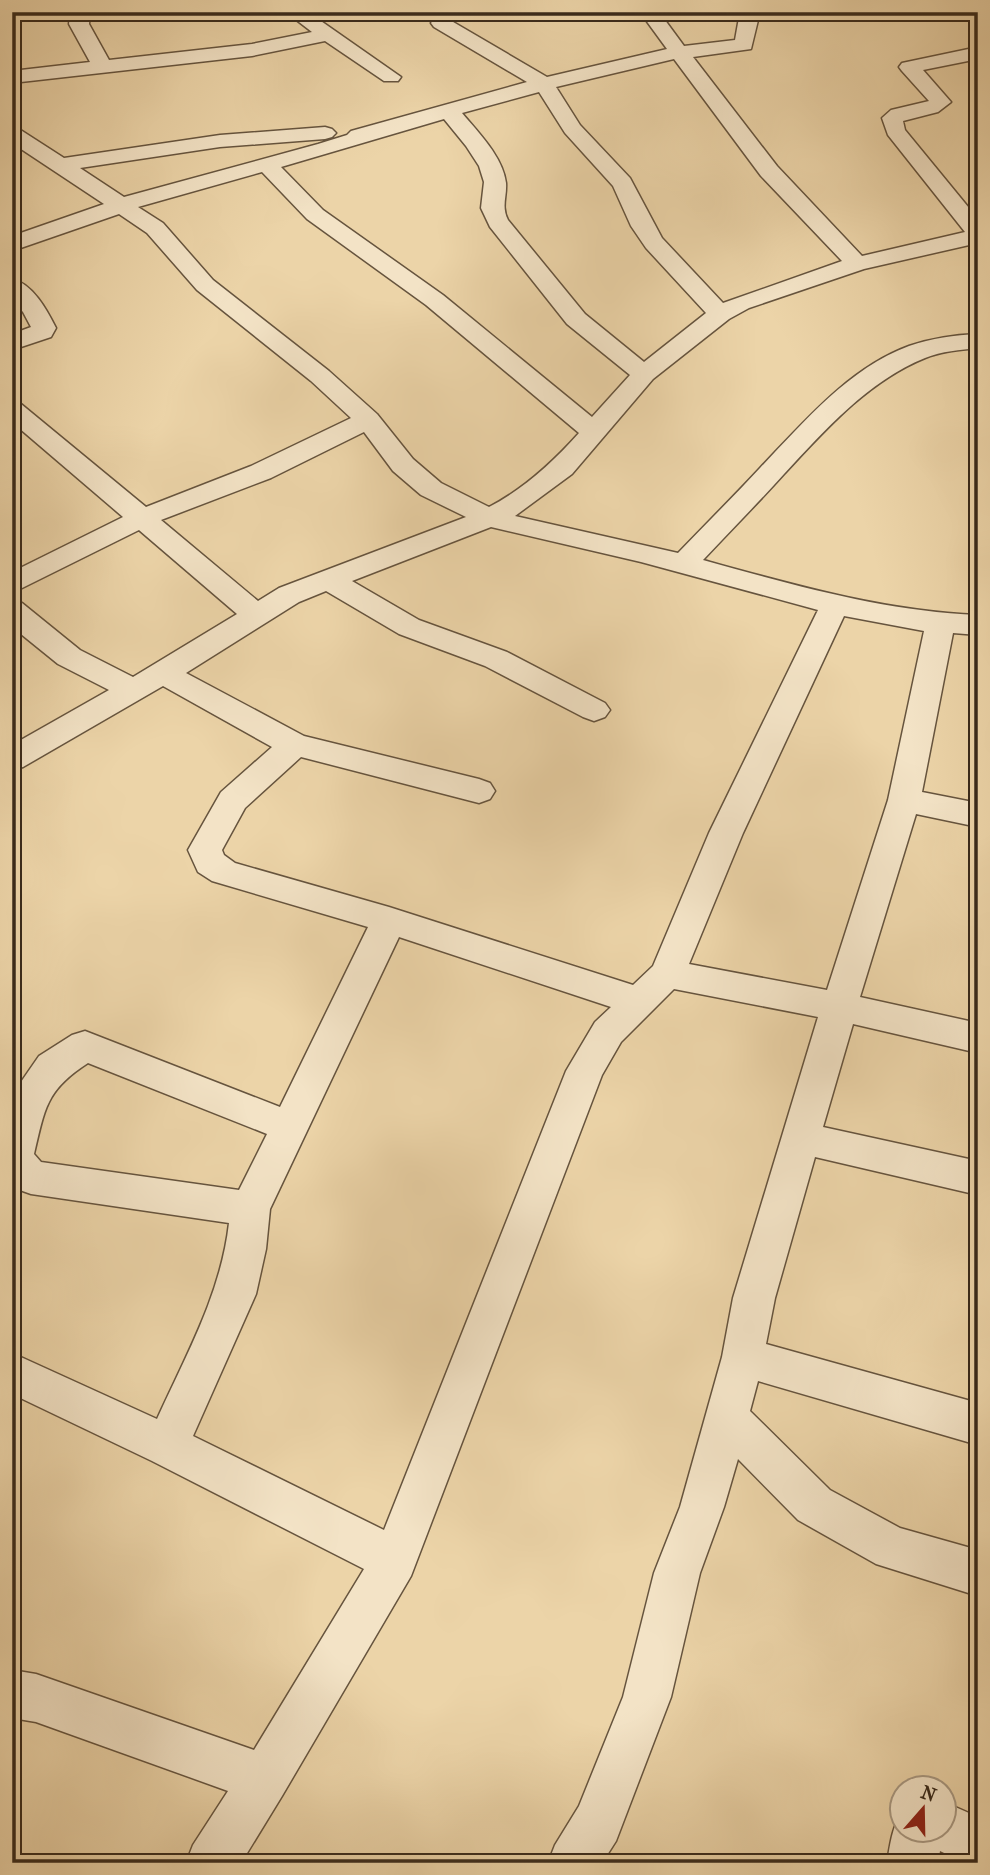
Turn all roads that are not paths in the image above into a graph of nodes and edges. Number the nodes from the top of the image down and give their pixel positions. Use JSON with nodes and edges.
{"nodes":[{"id":1,"x":80,"y":12,"type":"edge"},
{"id":2,"x":295,"y":12,"type":"edge"},
{"id":3,"x":649,"y":12,"type":"edge"},
{"id":4,"x":750,"y":12,"type":"edge"},
{"id":5,"x":441,"y":23,"type":"dead end"},
{"id":6,"x":328,"y":35,"type":"junction"},
{"id":7,"x":680,"y":52,"type":"junction"},
{"id":8,"x":978,"y":53,"type":"edge"},
{"id":9,"x":102,"y":65,"type":"junction"},
{"id":10,"x":12,"y":77,"type":"edge"},
{"id":11,"x":391,"y":77,"type":"dead end"},
{"id":12,"x":544,"y":84,"type":"junction"},
{"id":13,"x":449,"y":111,"type":"junction"},
{"id":14,"x":12,"y":133,"type":"edge"},
{"id":15,"x":359,"y":136,"type":"junction"},
{"id":16,"x":267,"y":164,"type":"junction"},
{"id":17,"x":59,"y":165,"type":"junction"},
{"id":18,"x":121,"y":205,"type":"junction"},
{"id":19,"x":978,"y":235,"type":"edge"},
{"id":20,"x":12,"y":244,"type":"edge"},
{"id":21,"x":857,"y":264,"type":"junction"},
{"id":22,"x":12,"y":286,"type":"edge"},
{"id":23,"x":720,"y":314,"type":"junction"},
{"id":24,"x":978,"y":341,"type":"edge"},
{"id":25,"x":12,"y":343,"type":"edge"},
{"id":26,"x":644,"y":374,"type":"junction"},
{"id":27,"x":12,"y":409,"type":"edge"},
{"id":28,"x":368,"y":420,"type":"junction"},
{"id":29,"x":594,"y":432,"type":"junction"},
{"id":30,"x":142,"y":518,"type":"junction"},
{"id":31,"x":489,"y":518,"type":"junction"},
{"id":32,"x":684,"y":564,"type":"junction"},
{"id":33,"x":328,"y":580,"type":"junction"},
{"id":34,"x":12,"y":584,"type":"edge"},
{"id":35,"x":835,"y":605,"type":"junction"},
{"id":36,"x":12,"y":610,"type":"edge"},
{"id":37,"x":257,"y":615,"type":"junction"},
{"id":38,"x":940,"y":623,"type":"junction"},
{"id":39,"x":978,"y":625,"type":"edge"},
{"id":40,"x":163,"y":673,"type":"junction"},
{"id":41,"x":136,"y":689,"type":"junction"},
{"id":42,"x":594,"y":710,"type":"dead end"},
{"id":43,"x":296,"y":745,"type":"junction"},
{"id":44,"x":12,"y":760,"type":"edge"},
{"id":45,"x":478,"y":791,"type":"dead end"},
{"id":46,"x":904,"y":800,"type":"junction"},
{"id":47,"x":978,"y":815,"type":"edge"},
{"id":48,"x":389,"y":920,"type":"junction"},
{"id":49,"x":667,"y":974,"type":"junction"},
{"id":50,"x":637,"y":1001,"type":"junction"},
{"id":51,"x":839,"y":1007,"type":"junction"},
{"id":52,"x":978,"y":1038,"type":"edge"},
{"id":53,"x":290,"y":1127,"type":"junction"},
{"id":54,"x":801,"y":1138,"type":"junction"},
{"id":55,"x":978,"y":1178,"type":"edge"},
{"id":56,"x":250,"y":1209,"type":"junction"},
{"id":57,"x":743,"y":1357,"type":"junction"},
{"id":58,"x":12,"y":1373,"type":"edge"},
{"id":59,"x":726,"y":1418,"type":"junction"},
{"id":60,"x":978,"y":1424,"type":"edge"},
{"id":61,"x":167,"y":1446,"type":"junction"},
{"id":62,"x":395,"y":1560,"type":"junction"},
{"id":63,"x":978,"y":1573,"type":"edge"},
{"id":64,"x":12,"y":1694,"type":"edge"},
{"id":65,"x":265,"y":1779,"type":"junction"},
{"id":66,"x":958,"y":1834,"type":"edge"},
{"id":67,"x":916,"y":1843,"type":"edge"},
{"id":68,"x":978,"y":1843,"type":"edge"},
{"id":69,"x":211,"y":1863,"type":"edge"},
{"id":70,"x":573,"y":1863,"type":"edge"},
{"id":71,"x":912,"y":1863,"type":"edge"}],
"edges":[{"from":1,"to":9,"type":"street"},
{"from":2,"to":6,"type":"street"},
{"from":3,"to":7,"type":"street"},
{"from":4,"to":7,"type":"street"},
{"from":5,"to":12,"type":"street"},
{"from":6,"to":9,"type":"street"},
{"from":6,"to":11,"type":"street"},
{"from":7,"to":12,"type":"street"},
{"from":7,"to":21,"type":"street"},
{"from":8,"to":19,"type":"street"},
{"from":9,"to":10,"type":"street"},
{"from":12,"to":13,"type":"street"},
{"from":12,"to":23,"type":"street"},
{"from":13,"to":15,"type":"street"},
{"from":13,"to":26,"type":"street"},
{"from":14,"to":17,"type":"street"},
{"from":15,"to":16,"type":"street"},
{"from":15,"to":17,"type":"street"},
{"from":16,"to":18,"type":"street"},
{"from":16,"to":29,"type":"street"},
{"from":17,"to":18,"type":"street"},
{"from":18,"to":20,"type":"street"},
{"from":18,"to":28,"type":"street"},
{"from":19,"to":21,"type":"street"},
{"from":21,"to":23,"type":"street"},
{"from":22,"to":25,"type":"street"},
{"from":23,"to":26,"type":"street"},
{"from":24,"to":32,"type":"street"},
{"from":26,"to":29,"type":"street"},
{"from":27,"to":30,"type":"street"},
{"from":28,"to":30,"type":"street"},
{"from":28,"to":31,"type":"street"},
{"from":29,"to":31,"type":"street"},
{"from":30,"to":34,"type":"street"},
{"from":30,"to":37,"type":"street"},
{"from":31,"to":32,"type":"street"},
{"from":31,"to":33,"type":"street"},
{"from":32,"to":35,"type":"street"},
{"from":33,"to":37,"type":"street"},
{"from":33,"to":42,"type":"street"},
{"from":35,"to":38,"type":"street"},
{"from":35,"to":49,"type":"street"},
{"from":36,"to":41,"type":"street"},
{"from":37,"to":40,"type":"street"},
{"from":38,"to":39,"type":"street"},
{"from":38,"to":46,"type":"street"},
{"from":40,"to":41,"type":"street"},
{"from":40,"to":43,"type":"street"},
{"from":41,"to":44,"type":"street"},
{"from":43,"to":45,"type":"street"},
{"from":43,"to":48,"type":"street"},
{"from":46,"to":47,"type":"street"},
{"from":46,"to":51,"type":"street"},
{"from":48,"to":50,"type":"street"},
{"from":48,"to":53,"type":"street"},
{"from":49,"to":50,"type":"street"},
{"from":49,"to":51,"type":"street"},
{"from":50,"to":62,"type":"street"},
{"from":51,"to":52,"type":"street"},
{"from":51,"to":54,"type":"street"},
{"from":53,"to":56,"type":"street"},
{"from":53,"to":56,"type":"street"},
{"from":54,"to":55,"type":"street"},
{"from":54,"to":57,"type":"street"},
{"from":56,"to":61,"type":"street"},
{"from":57,"to":59,"type":"street"},
{"from":57,"to":60,"type":"street"},
{"from":58,"to":61,"type":"street"},
{"from":59,"to":63,"type":"street"},
{"from":59,"to":70,"type":"street"},
{"from":61,"to":62,"type":"street"},
{"from":62,"to":65,"type":"street"},
{"from":64,"to":65,"type":"street"},
{"from":65,"to":69,"type":"street"},
{"from":66,"to":68,"type":"street"},
{"from":67,"to":71,"type":"street"}]}
